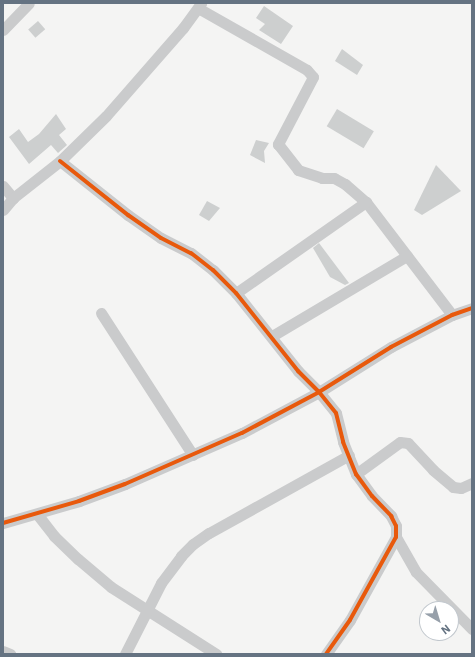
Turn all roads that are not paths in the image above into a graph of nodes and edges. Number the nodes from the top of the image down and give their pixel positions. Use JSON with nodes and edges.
{"nodes":[{"id":1,"x":29,"y":3,"type":"edge"},
{"id":2,"x":200,"y":6,"type":"edge"},
{"id":3,"x":3,"y":30,"type":"edge"},
{"id":4,"x":60,"y":161,"type":"junction"},
{"id":5,"x":3,"y":186,"type":"edge"},
{"id":6,"x":13,"y":198,"type":"junction"},
{"id":7,"x":366,"y":202,"type":"junction"},
{"id":8,"x":3,"y":210,"type":"edge"},
{"id":9,"x":407,"y":256,"type":"junction"},
{"id":10,"x":236,"y":293,"type":"junction"},
{"id":11,"x":472,"y":308,"type":"edge"},
{"id":12,"x":101,"y":313,"type":"dead end"},
{"id":13,"x":452,"y":315,"type":"junction"},
{"id":14,"x":272,"y":336,"type":"junction"},
{"id":15,"x":319,"y":392,"type":"junction"},
{"id":16,"x":193,"y":455,"type":"junction"},
{"id":17,"x":348,"y":455,"type":"junction"},
{"id":18,"x":356,"y":474,"type":"junction"},
{"id":19,"x":472,"y":483,"type":"edge"},
{"id":20,"x":37,"y":514,"type":"junction"},
{"id":21,"x":3,"y":523,"type":"edge"},
{"id":22,"x":396,"y":537,"type":"junction"},
{"id":23,"x":147,"y":611,"type":"junction"},
{"id":24,"x":472,"y":629,"type":"edge"},
{"id":25,"x":3,"y":651,"type":"edge"},
{"id":26,"x":10,"y":654,"type":"edge"},
{"id":27,"x":125,"y":654,"type":"edge"},
{"id":28,"x":216,"y":654,"type":"edge"},
{"id":29,"x":326,"y":654,"type":"edge"}],
"edges":[{"from":1,"to":3,"type":"street"},
{"from":2,"to":4,"type":"street"},
{"from":2,"to":7,"type":"street"},
{"from":4,"to":6,"type":"street"},
{"from":4,"to":10,"type":"street"},
{"from":5,"to":6,"type":"street"},
{"from":6,"to":8,"type":"street"},
{"from":7,"to":9,"type":"street"},
{"from":7,"to":10,"type":"street"},
{"from":9,"to":13,"type":"street"},
{"from":9,"to":14,"type":"street"},
{"from":10,"to":14,"type":"street"},
{"from":11,"to":13,"type":"street"},
{"from":12,"to":16,"type":"street"},
{"from":13,"to":15,"type":"street"},
{"from":14,"to":15,"type":"street"},
{"from":15,"to":16,"type":"street"},
{"from":15,"to":17,"type":"street"},
{"from":16,"to":20,"type":"street"},
{"from":17,"to":18,"type":"street"},
{"from":17,"to":23,"type":"street"},
{"from":18,"to":19,"type":"street"},
{"from":18,"to":22,"type":"street"},
{"from":20,"to":21,"type":"street"},
{"from":20,"to":23,"type":"street"},
{"from":22,"to":24,"type":"street"},
{"from":22,"to":29,"type":"street"},
{"from":23,"to":27,"type":"street"},
{"from":23,"to":28,"type":"street"},
{"from":25,"to":26,"type":"street"}]}
